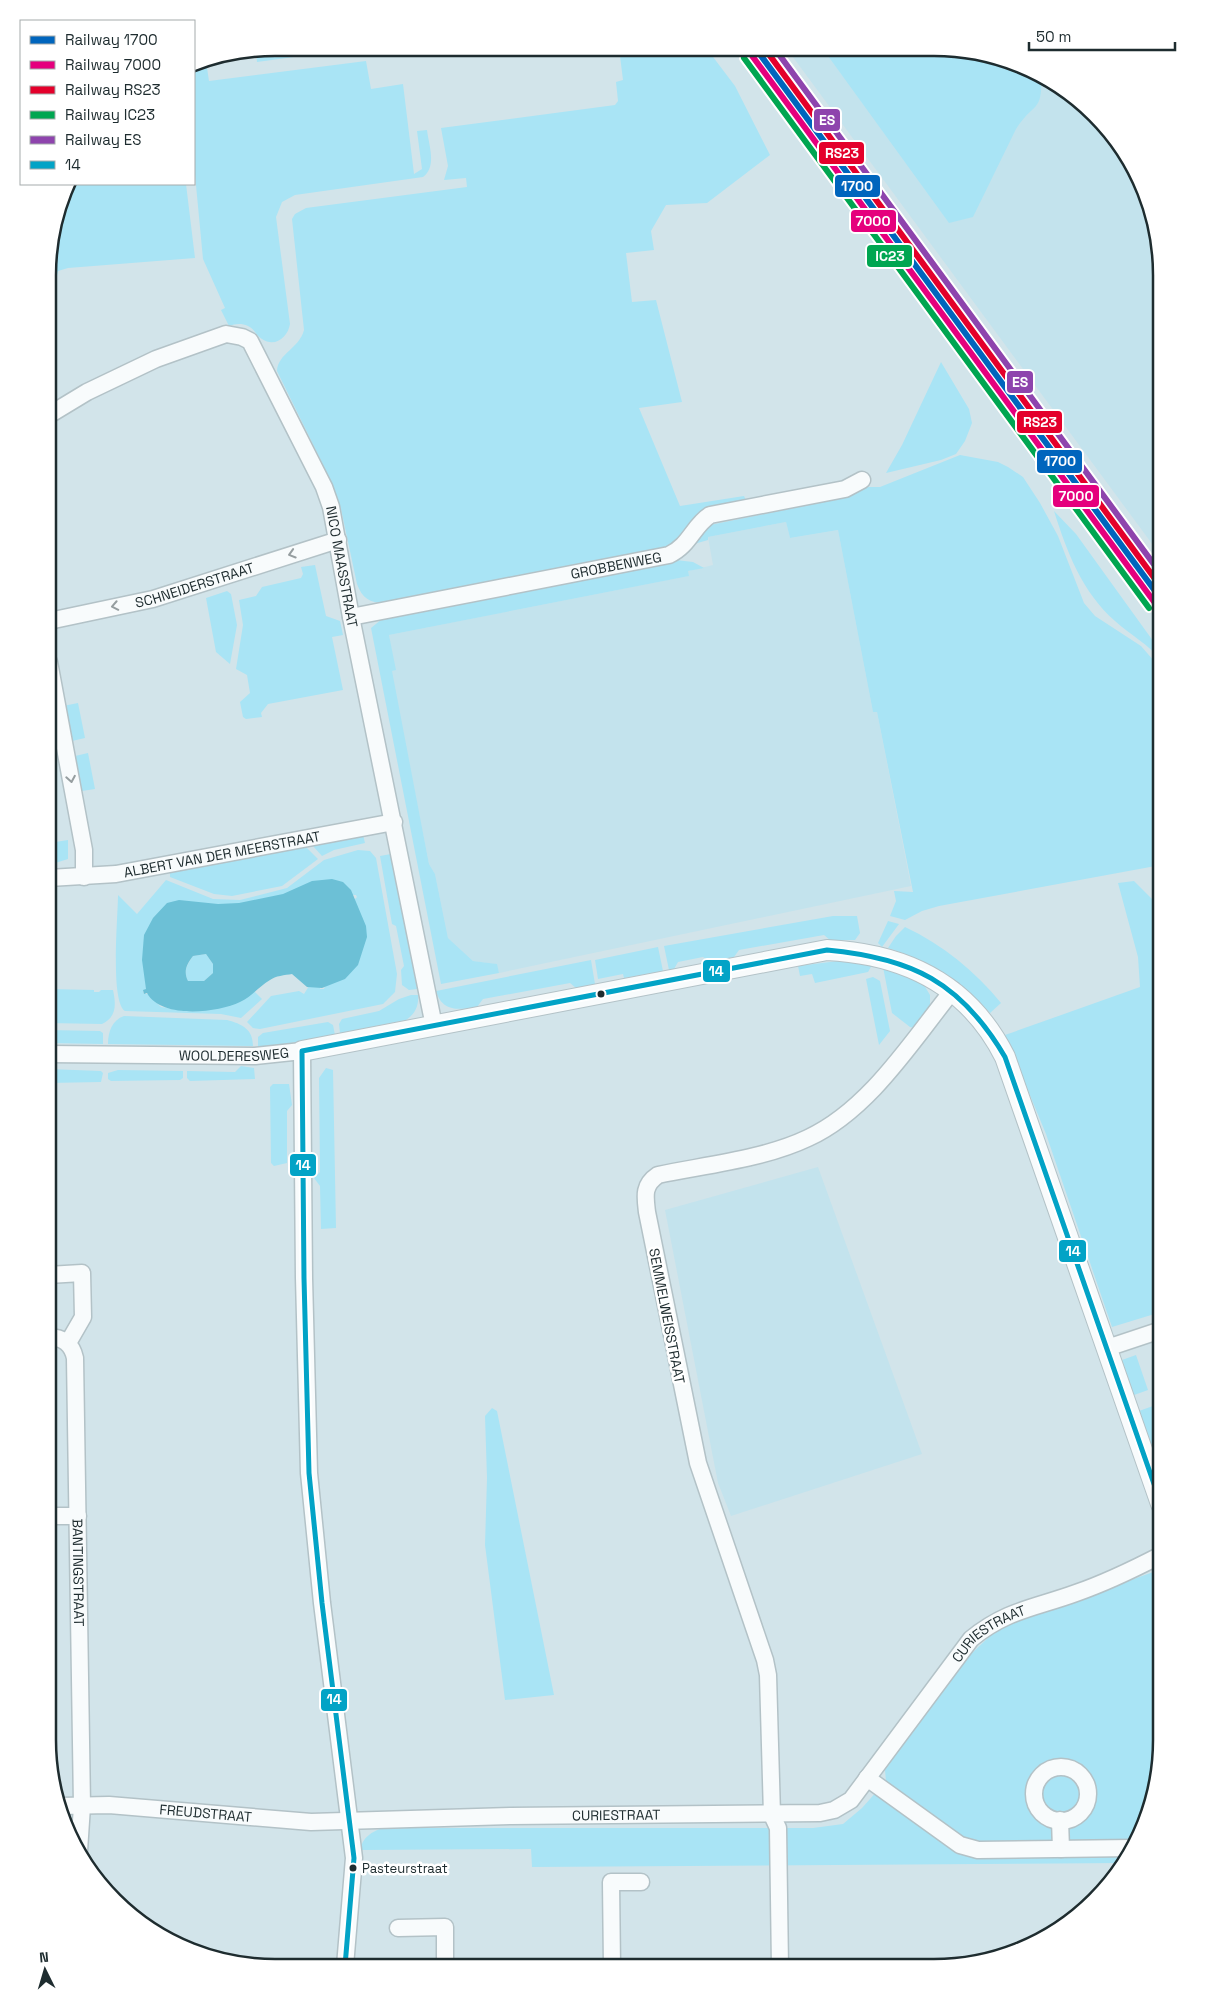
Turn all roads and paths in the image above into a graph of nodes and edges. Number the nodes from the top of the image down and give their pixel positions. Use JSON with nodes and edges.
{"nodes":[{"id":1,"x":56,"y":411,"type":"edge"},
{"id":2,"x":862,"y":480,"type":"dead end"},
{"id":3,"x":338,"y":540,"type":"junction"},
{"id":4,"x":351,"y":617,"type":"junction"},
{"id":5,"x":56,"y":620,"type":"edge"},
{"id":6,"x":56,"y":700,"type":"edge"},
{"id":7,"x":394,"y":822,"type":"junction"},
{"id":8,"x":84,"y":877,"type":"junction"},
{"id":9,"x":56,"y":878,"type":"edge"},
{"id":10,"x":953,"y":990,"type":"junction"},
{"id":11,"x":434,"y":1026,"type":"junction"},
{"id":12,"x":302,"y":1051,"type":"junction"},
{"id":13,"x":56,"y":1054,"type":"edge"},
{"id":14,"x":56,"y":1274,"type":"edge"},
{"id":15,"x":1153,"y":1333,"type":"edge"},
{"id":16,"x":56,"y":1338,"type":"edge"},
{"id":17,"x":68,"y":1343,"type":"junction"},
{"id":18,"x":1107,"y":1348,"type":"junction"},
{"id":19,"x":1153,"y":1481,"type":"edge"},
{"id":20,"x":56,"y":1516,"type":"edge"},
{"id":21,"x":78,"y":1516,"type":"junction"},
{"id":22,"x":1153,"y":1559,"type":"edge"},
{"id":23,"x":867,"y":1778,"type":"junction"},
{"id":24,"x":67,"y":1806,"type":"edge"},
{"id":25,"x":82,"y":1806,"type":"junction"},
{"id":26,"x":772,"y":1815,"type":"junction"},
{"id":27,"x":350,"y":1820,"type":"junction"},
{"id":28,"x":1060,"y":1820,"type":"dead end"},
{"id":29,"x":80,"y":1838,"type":"edge"},
{"id":30,"x":1123,"y":1848,"type":"edge"},
{"id":31,"x":1061,"y":1849,"type":"junction"},
{"id":32,"x":641,"y":1882,"type":"dead end"},
{"id":33,"x":398,"y":1928,"type":"dead end"},
{"id":34,"x":346,"y":1959,"type":"edge"},
{"id":35,"x":445,"y":1959,"type":"edge"},
{"id":36,"x":612,"y":1959,"type":"edge"},
{"id":37,"x":780,"y":1959,"type":"edge"}],
"edges":[{"from":1,"to":3,"type":"street","name":"NICO MAASSTRAAT"},
{"from":2,"to":4,"type":"street","name":"GROBBENWEG"},
{"from":3,"to":4,"type":"street","name":"NICO MAASSTRAAT"},
{"from":3,"to":5,"type":"street","name":"SCHNEIDERSTRAAT","one_way":true},
{"from":4,"to":7,"type":"street","name":"NICO MAASSTRAAT"},
{"from":6,"to":8,"type":"street","one_way":true},
{"from":7,"to":8,"type":"street","name":"ALBERT VAN DER MEERSTRAAT"},
{"from":7,"to":11,"type":"street","name":"NICO MAASSTRAAT"},
{"from":8,"to":9,"type":"street","name":"ALBERT VAN DER MEERSTRAAT"},
{"from":10,"to":11,"type":"street","name":"WOOLDERESWEG"},
{"from":10,"to":18,"type":"street","name":"WOOLDERESWEG"},
{"from":10,"to":26,"type":"street","name":"SEMMELWEISSTRAAT"},
{"from":11,"to":12,"type":"street","name":"WOOLDERESWEG"},
{"from":12,"to":13,"type":"street","name":"WOOLDERESWEG"},
{"from":12,"to":27,"type":"street"},
{"from":14,"to":17,"type":"street"},
{"from":15,"to":18,"type":"street"},
{"from":16,"to":17,"type":"street"},
{"from":17,"to":21,"type":"street","name":"BANTINGSTRAAT"},
{"from":18,"to":19,"type":"street","name":"WOOLDERESWEG"},
{"from":20,"to":21,"type":"street"},
{"from":21,"to":25,"type":"street","name":"BANTINGSTRAAT"},
{"from":22,"to":23,"type":"street","name":"CURIESTRAAT"},
{"from":23,"to":26,"type":"street","name":"CURIESTRAAT"},
{"from":23,"to":31,"type":"street"},
{"from":24,"to":25,"type":"street","name":"FREUDSTRAAT"},
{"from":25,"to":27,"type":"street","name":"FREUDSTRAAT"},
{"from":25,"to":29,"type":"street","name":"BANTINGSTRAAT"},
{"from":26,"to":27,"type":"street","name":"CURIESTRAAT"},
{"from":26,"to":37,"type":"street"},
{"from":27,"to":34,"type":"street"},
{"from":28,"to":31,"type":"street"},
{"from":30,"to":31,"type":"street"},
{"from":32,"to":36,"type":"street"},
{"from":33,"to":35,"type":"street"}]}
